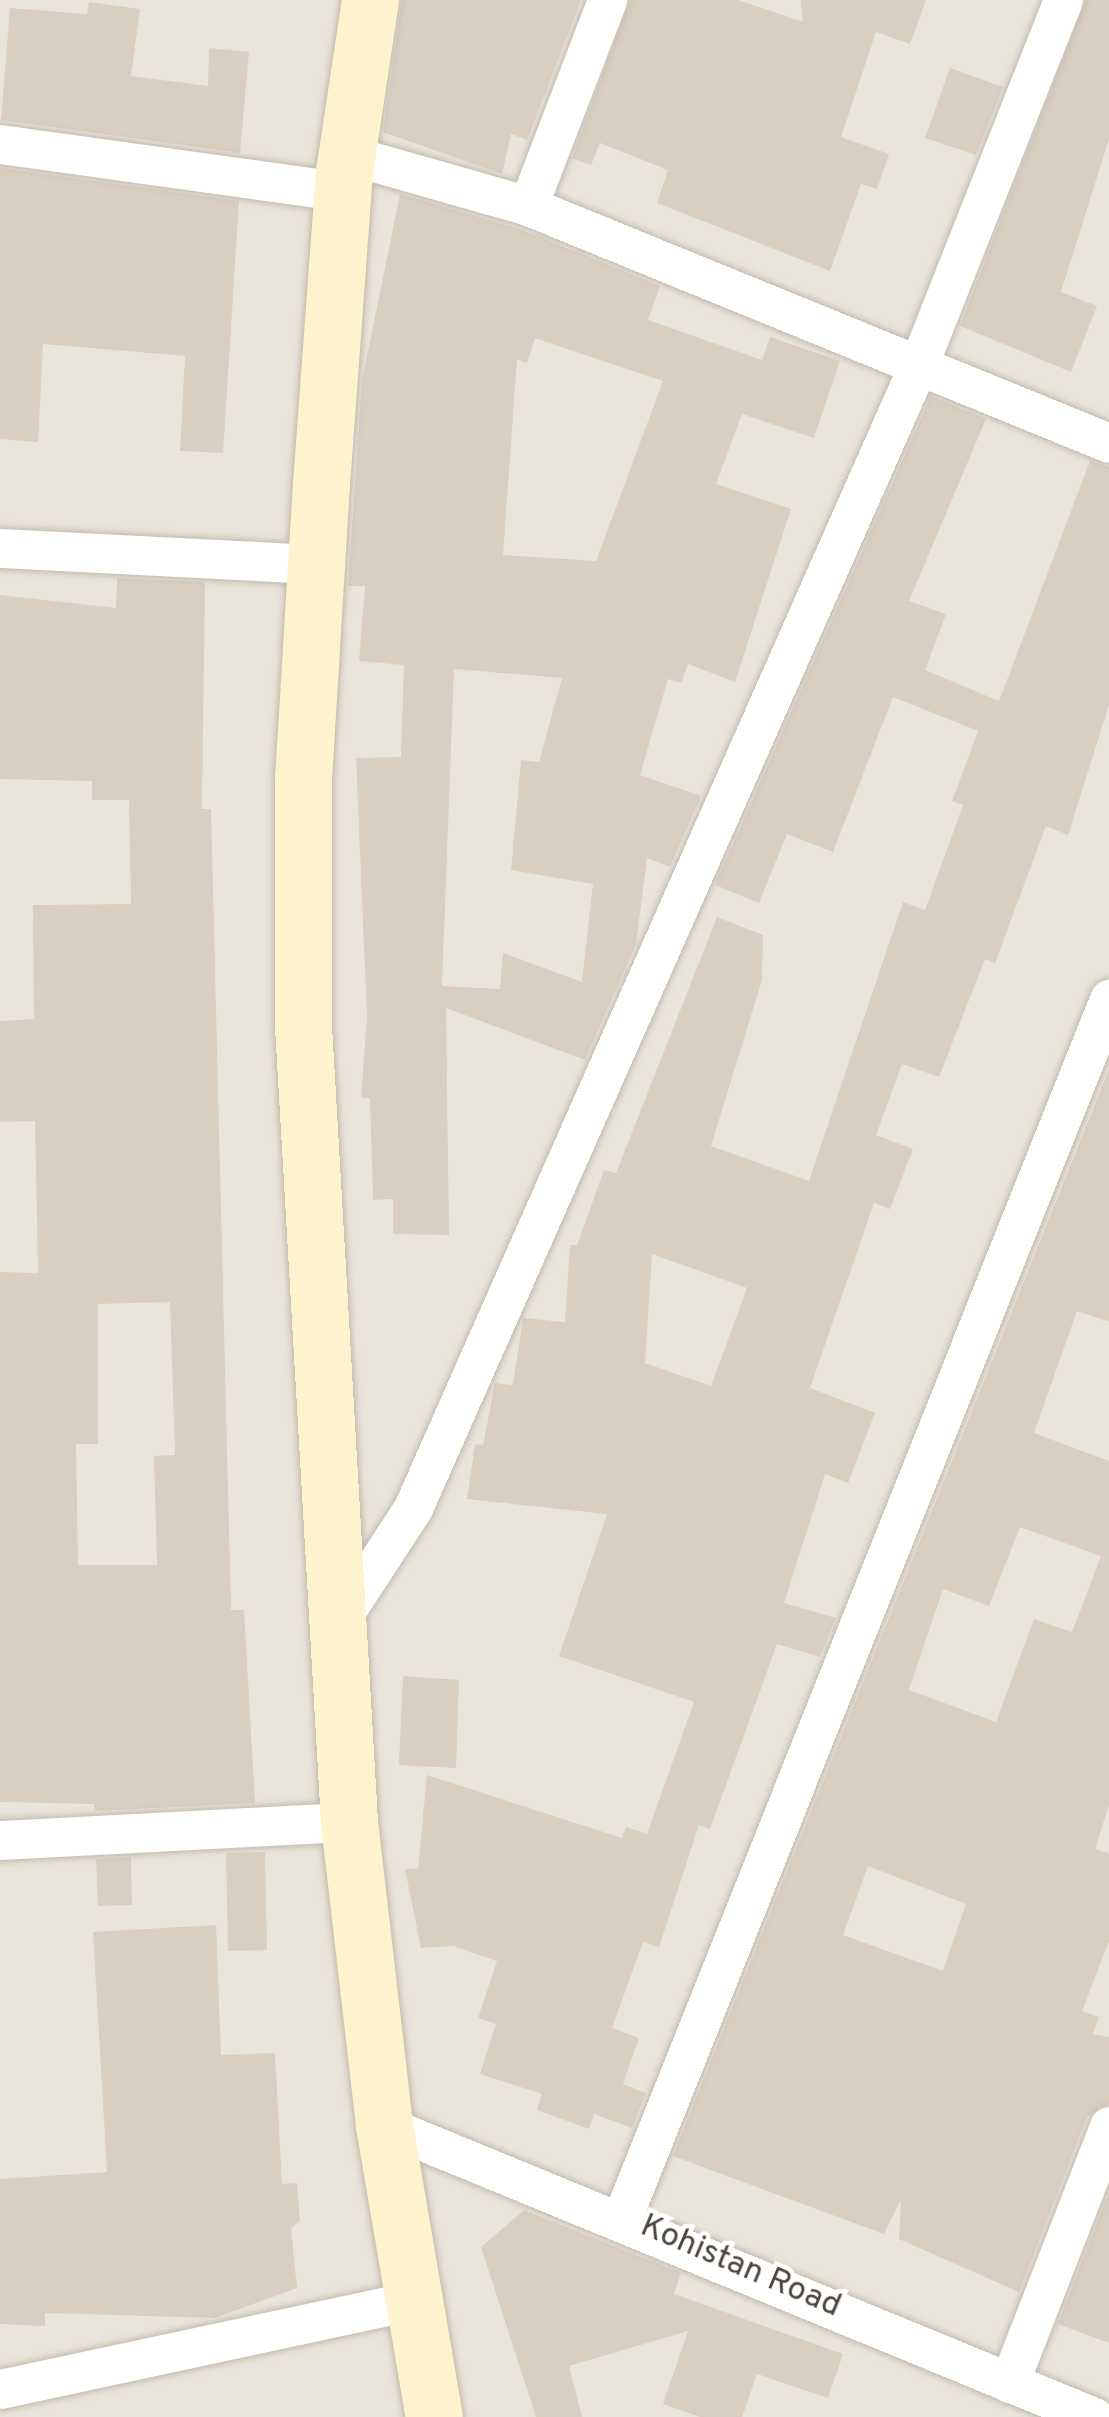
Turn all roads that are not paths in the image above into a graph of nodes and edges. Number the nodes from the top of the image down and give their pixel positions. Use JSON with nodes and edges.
{"nodes":[{"id":1,"x":370,"y":0,"type":"edge"},
{"id":2,"x":607,"y":0,"type":"edge"},
{"id":3,"x":1063,"y":0,"type":"edge"},
{"id":4,"x":0,"y":144,"type":"edge"},
{"id":5,"x":346,"y":173,"type":"junction"},
{"id":6,"x":528,"y":206,"type":"junction"},
{"id":7,"x":920,"y":361,"type":"junction"},
{"id":8,"x":1109,"y":443,"type":"edge"},
{"id":9,"x":0,"y":548,"type":"edge"},
{"id":10,"x":316,"y":564,"type":"junction"},
{"id":11,"x":1109,"y":999,"type":"edge"},
{"id":12,"x":333,"y":1631,"type":"junction"},
{"id":13,"x":349,"y":1822,"type":"junction"},
{"id":14,"x":0,"y":1840,"type":"edge"},
{"id":15,"x":384,"y":2125,"type":"junction"},
{"id":16,"x":1109,"y":2126,"type":"edge"},
{"id":17,"x":622,"y":2218,"type":"junction"},
{"id":18,"x":410,"y":2301,"type":"junction"},
{"id":19,"x":1009,"y":2383,"type":"junction"},
{"id":20,"x":0,"y":2389,"type":"edge"},
{"id":21,"x":434,"y":2417,"type":"edge"},
{"id":22,"x":1094,"y":2417,"type":"edge"}],
"edges":[{"from":1,"to":5,"type":"main road"},
{"from":2,"to":6,"type":"street"},
{"from":3,"to":7,"type":"street"},
{"from":4,"to":5,"type":"street"},
{"from":5,"to":6,"type":"street"},
{"from":5,"to":10,"type":"main road"},
{"from":6,"to":7,"type":"street"},
{"from":7,"to":8,"type":"street"},
{"from":7,"to":12,"type":"street"},
{"from":9,"to":10,"type":"street"},
{"from":10,"to":12,"type":"main road"},
{"from":11,"to":17,"type":"street"},
{"from":12,"to":13,"type":"main road"},
{"from":13,"to":14,"type":"street"},
{"from":13,"to":15,"type":"main road"},
{"from":15,"to":17,"type":"street","name":"Kohistan Road"},
{"from":15,"to":18,"type":"main road"},
{"from":16,"to":19,"type":"street"},
{"from":17,"to":19,"type":"street","name":"Kohistan Road"},
{"from":18,"to":20,"type":"street"},
{"from":18,"to":21,"type":"main road"},
{"from":19,"to":22,"type":"street","name":"Kohistan Road"}]}
